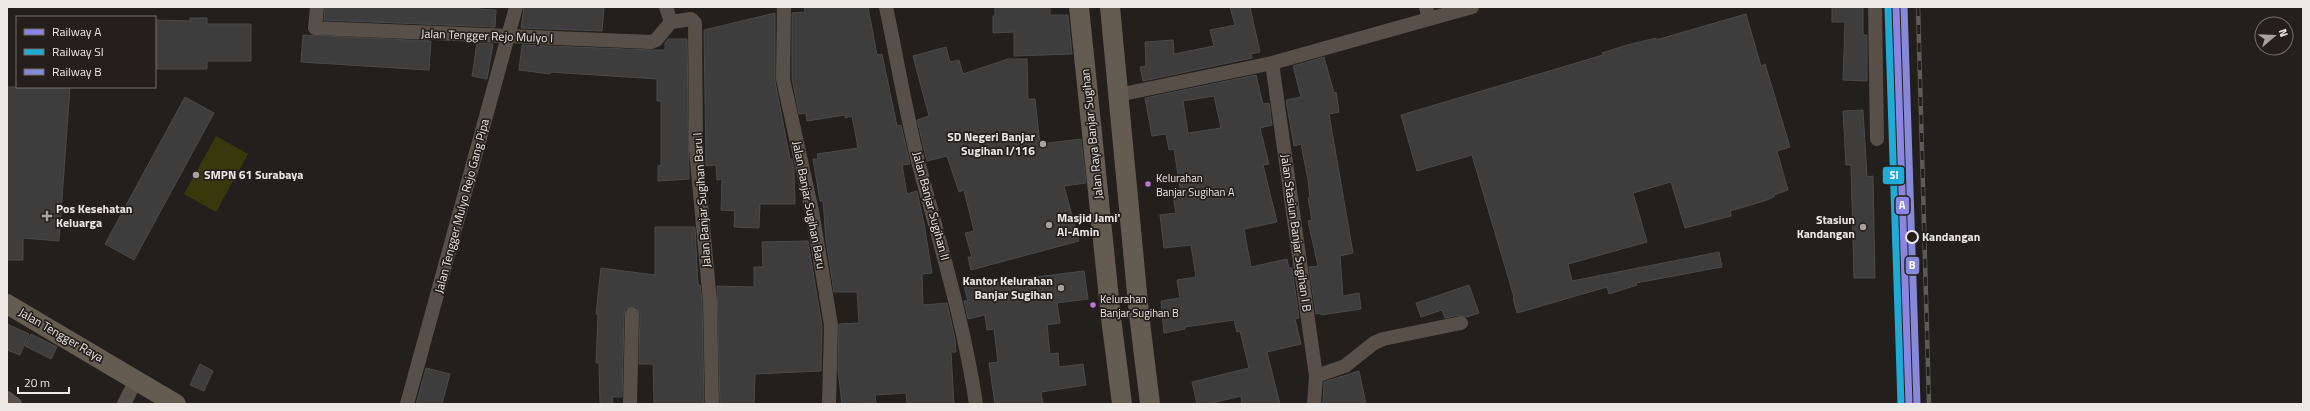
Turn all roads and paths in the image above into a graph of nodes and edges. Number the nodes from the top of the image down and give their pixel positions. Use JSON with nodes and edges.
{"nodes":[{"id":1,"x":317,"y":7,"type":"edge"},
{"id":2,"x":516,"y":7,"type":"edge"},
{"id":3,"x":666,"y":7,"type":"edge"},
{"id":4,"x":784,"y":7,"type":"edge"},
{"id":5,"x":886,"y":7,"type":"edge"},
{"id":6,"x":1079,"y":7,"type":"edge"},
{"id":7,"x":1110,"y":7,"type":"edge"},
{"id":8,"x":1472,"y":7,"type":"edge"},
{"id":9,"x":1875,"y":7,"type":"edge"},
{"id":10,"x":1428,"y":13,"type":"edge"},
{"id":11,"x":671,"y":22,"type":"junction"},
{"id":12,"x":508,"y":37,"type":"junction"},
{"id":13,"x":1272,"y":63,"type":"junction"},
{"id":14,"x":1118,"y":95,"type":"junction"},
{"id":15,"x":1877,"y":139,"type":"dead end"},
{"id":16,"x":7,"y":304,"type":"edge"},
{"id":17,"x":632,"y":314,"type":"dead end"},
{"id":18,"x":1139,"y":314,"type":"junction"},
{"id":19,"x":1111,"y":318,"type":"junction"},
{"id":20,"x":1461,"y":323,"type":"dead end"},
{"id":21,"x":1316,"y":376,"type":"junction"},
{"id":22,"x":136,"y":380,"type":"junction"},
{"id":23,"x":7,"y":398,"type":"edge"},
{"id":24,"x":15,"y":404,"type":"edge"},
{"id":25,"x":124,"y":404,"type":"edge"},
{"id":26,"x":176,"y":404,"type":"edge"},
{"id":27,"x":407,"y":404,"type":"edge"},
{"id":28,"x":630,"y":404,"type":"edge"},
{"id":29,"x":712,"y":404,"type":"edge"},
{"id":30,"x":829,"y":404,"type":"edge"},
{"id":31,"x":976,"y":404,"type":"edge"},
{"id":32,"x":1122,"y":404,"type":"edge"},
{"id":33,"x":1150,"y":404,"type":"edge"},
{"id":34,"x":1314,"y":404,"type":"edge"}],
"edges":[{"from":1,"to":12,"type":"street","name":"Jalan Tengger Rejo Mulyo I"},
{"from":2,"to":12,"type":"street","name":"Jalan Tengger Mulyo Rejo Gang Pipa"},
{"from":3,"to":11,"type":"street"},
{"from":4,"to":30,"type":"street","name":"Jalan Banjar Sugihan Baru"},
{"from":5,"to":31,"type":"street","name":"Jalan Banjar Sugihan II"},
{"from":6,"to":19,"type":"main road","name":"Jalan Raya Banjar Sugihan"},
{"from":7,"to":14,"type":"main road"},
{"from":8,"to":10,"type":"street"},
{"from":9,"to":15,"type":"street"},
{"from":10,"to":13,"type":"street"},
{"from":11,"to":12,"type":"street","name":"Jalan Tengger Rejo Mulyo I"},
{"from":11,"to":29,"type":"street","name":"Jalan Banjar Sugihan Baru I"},
{"from":12,"to":27,"type":"street","name":"Jalan Tengger Mulyo Rejo Gang Pipa"},
{"from":13,"to":14,"type":"street"},
{"from":13,"to":21,"type":"street","name":"Jalan Stasiun Banjar Sugihan I B"},
{"from":14,"to":18,"type":"main road"},
{"from":16,"to":22,"type":"main road","name":"Jalan Tengger Raya"},
{"from":17,"to":28,"type":"street"},
{"from":18,"to":19,"type":"main road"},
{"from":18,"to":33,"type":"main road"},
{"from":19,"to":32,"type":"main road","name":"Jalan Raya Banjar Sugihan"},
{"from":20,"to":21,"type":"street"},
{"from":21,"to":34,"type":"street","name":"Jalan Stasiun Banjar Sugihan I B"},
{"from":22,"to":25,"type":"street"},
{"from":22,"to":26,"type":"main road","name":"Jalan Tengger Raya"},
{"from":23,"to":24,"type":"street"}]}
